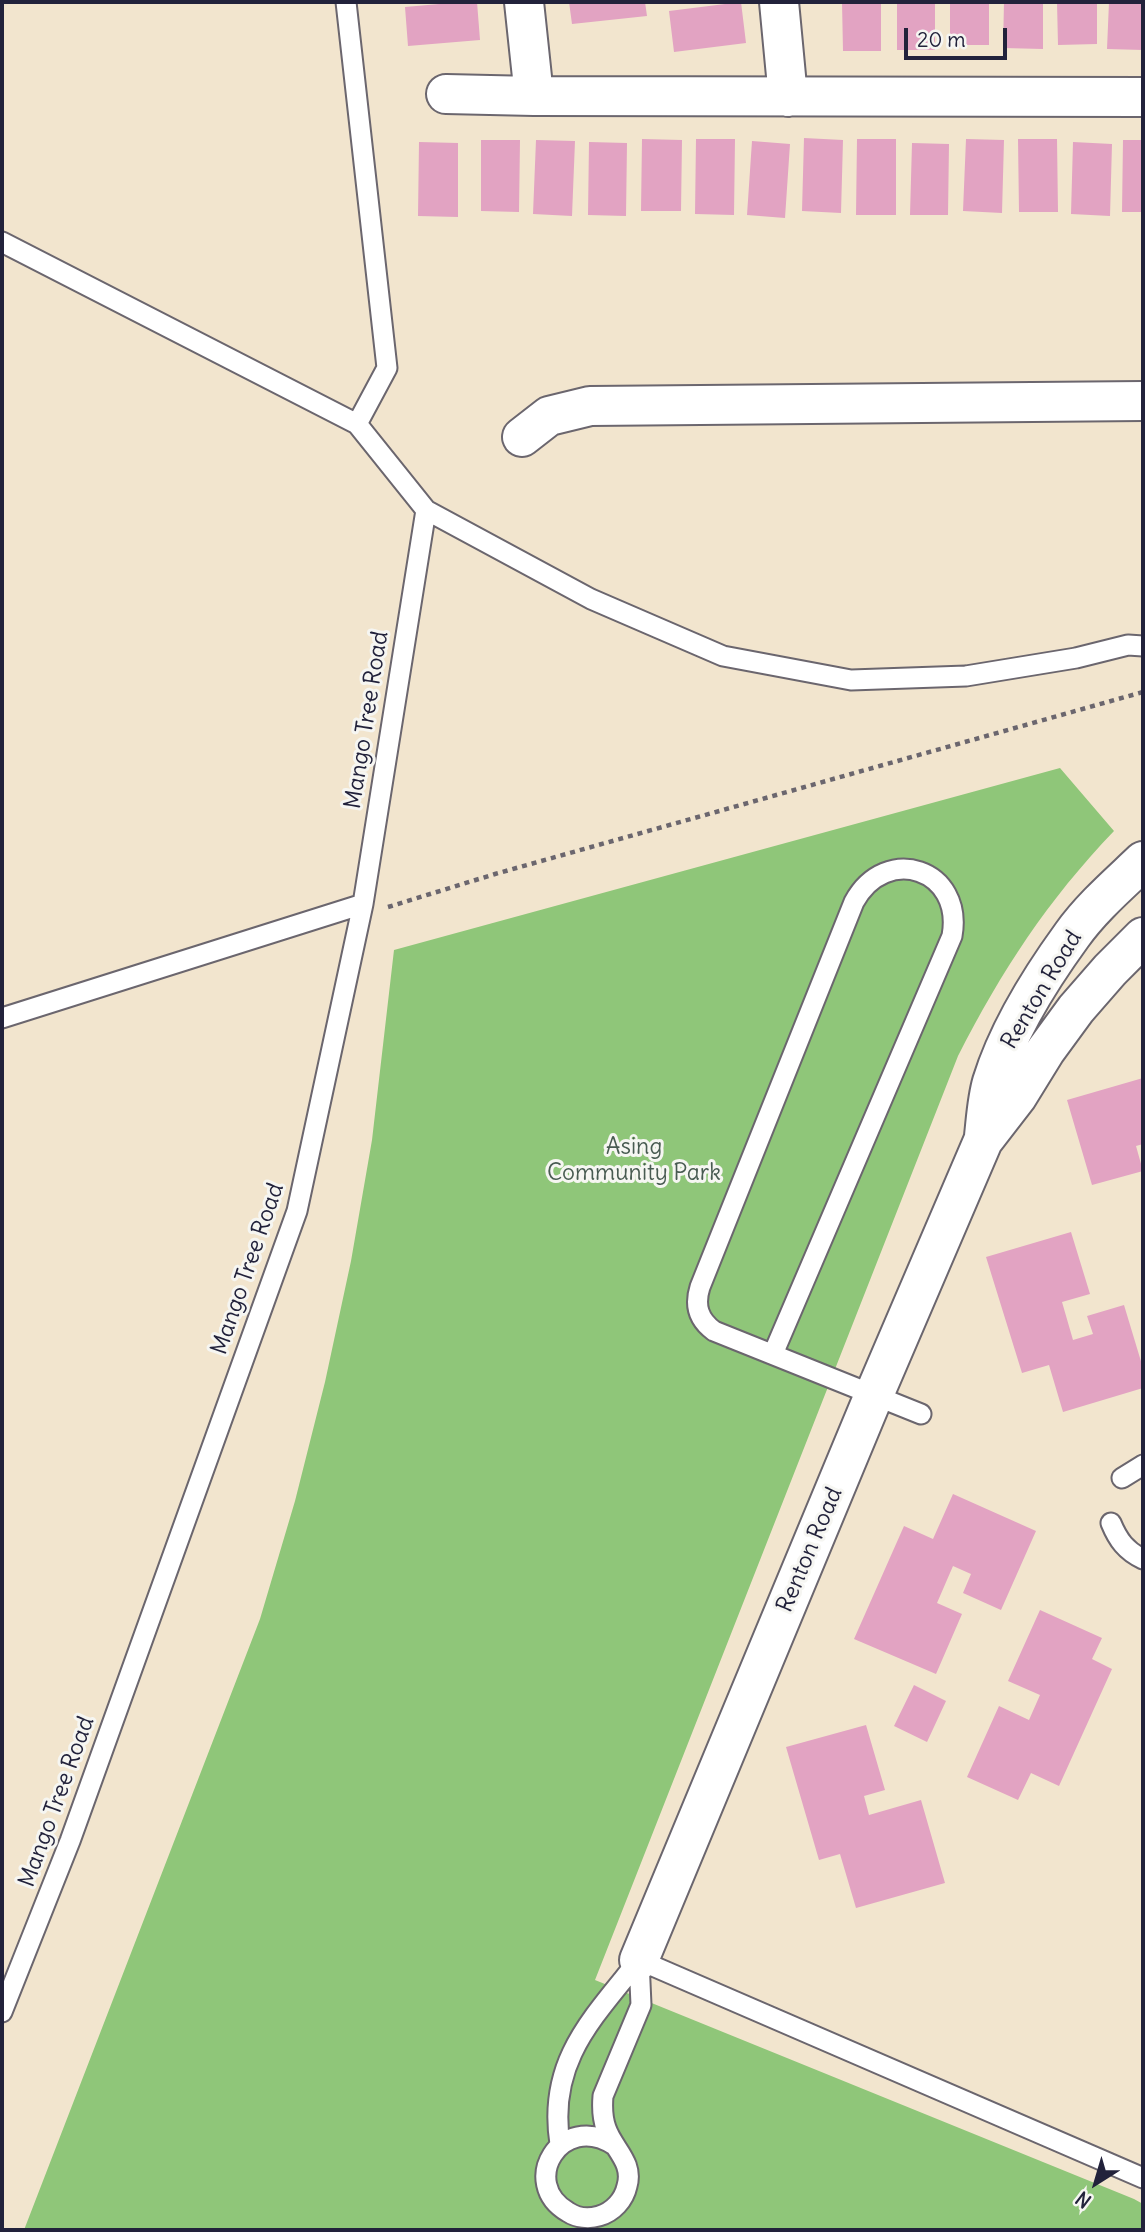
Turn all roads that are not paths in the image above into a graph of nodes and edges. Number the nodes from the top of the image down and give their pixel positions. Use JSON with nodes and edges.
{"nodes":[{"id":1,"x":346,"y":2,"type":"edge"},
{"id":2,"x":524,"y":2,"type":"edge"},
{"id":3,"x":779,"y":2,"type":"edge"},
{"id":4,"x":446,"y":94,"type":"dead end"},
{"id":5,"x":534,"y":96,"type":"junction"},
{"id":6,"x":788,"y":97,"type":"junction"},
{"id":7,"x":1143,"y":97,"type":"edge"},
{"id":8,"x":2,"y":242,"type":"edge"},
{"id":9,"x":1143,"y":401,"type":"edge"},
{"id":10,"x":358,"y":424,"type":"junction"},
{"id":11,"x":522,"y":437,"type":"dead end"},
{"id":12,"x":426,"y":510,"type":"junction"},
{"id":13,"x":1143,"y":646,"type":"edge"},
{"id":14,"x":1143,"y":861,"type":"edge"},
{"id":15,"x":362,"y":910,"type":"junction"},
{"id":16,"x":1143,"y":937,"type":"edge"},
{"id":17,"x":2,"y":1018,"type":"edge"},
{"id":18,"x":983,"y":1141,"type":"junction"},
{"id":19,"x":773,"y":1354,"type":"junction"},
{"id":20,"x":874,"y":1395,"type":"junction"},
{"id":21,"x":921,"y":1413,"type":"dead end"},
{"id":22,"x":1143,"y":1465,"type":"edge"},
{"id":23,"x":1122,"y":1479,"type":"dead end"},
{"id":24,"x":1111,"y":1523,"type":"dead end"},
{"id":25,"x":1143,"y":1559,"type":"edge"},
{"id":26,"x":639,"y":1960,"type":"junction"},
{"id":27,"x":2,"y":2012,"type":"edge"},
{"id":28,"x":560,"y":2144,"type":"junction"},
{"id":29,"x":614,"y":2145,"type":"junction"},
{"id":30,"x":1143,"y":2178,"type":"edge"}],
"edges":[{"from":1,"to":10,"type":"lane"},
{"from":2,"to":5,"type":"street"},
{"from":3,"to":6,"type":"street"},
{"from":4,"to":5,"type":"street"},
{"from":5,"to":6,"type":"street"},
{"from":6,"to":7,"type":"street"},
{"from":8,"to":10,"type":"lane"},
{"from":9,"to":11,"type":"street"},
{"from":10,"to":12,"type":"lane"},
{"from":12,"to":13,"type":"lane"},
{"from":12,"to":15,"type":"lane","name":"Mango Tree Road"},
{"from":14,"to":18,"type":"street","name":"Renton Road"},
{"from":15,"to":17,"type":"lane"},
{"from":15,"to":27,"type":"lane","name":"Mango Tree Road"},
{"from":16,"to":18,"type":"street","name":"Renton Road"},
{"from":18,"to":20,"type":"street","name":"Renton Road"},
{"from":19,"to":19,"type":"lane"},
{"from":19,"to":20,"type":"lane"},
{"from":20,"to":21,"type":"lane"},
{"from":20,"to":26,"type":"street","name":"Renton Road"},
{"from":22,"to":23,"type":"lane"},
{"from":24,"to":25,"type":"lane"},
{"from":26,"to":28,"type":"lane"},
{"from":26,"to":29,"type":"lane"},
{"from":26,"to":30,"type":"lane"},
{"from":28,"to":29,"type":"lane"},
{"from":28,"to":29,"type":"lane"}]}
